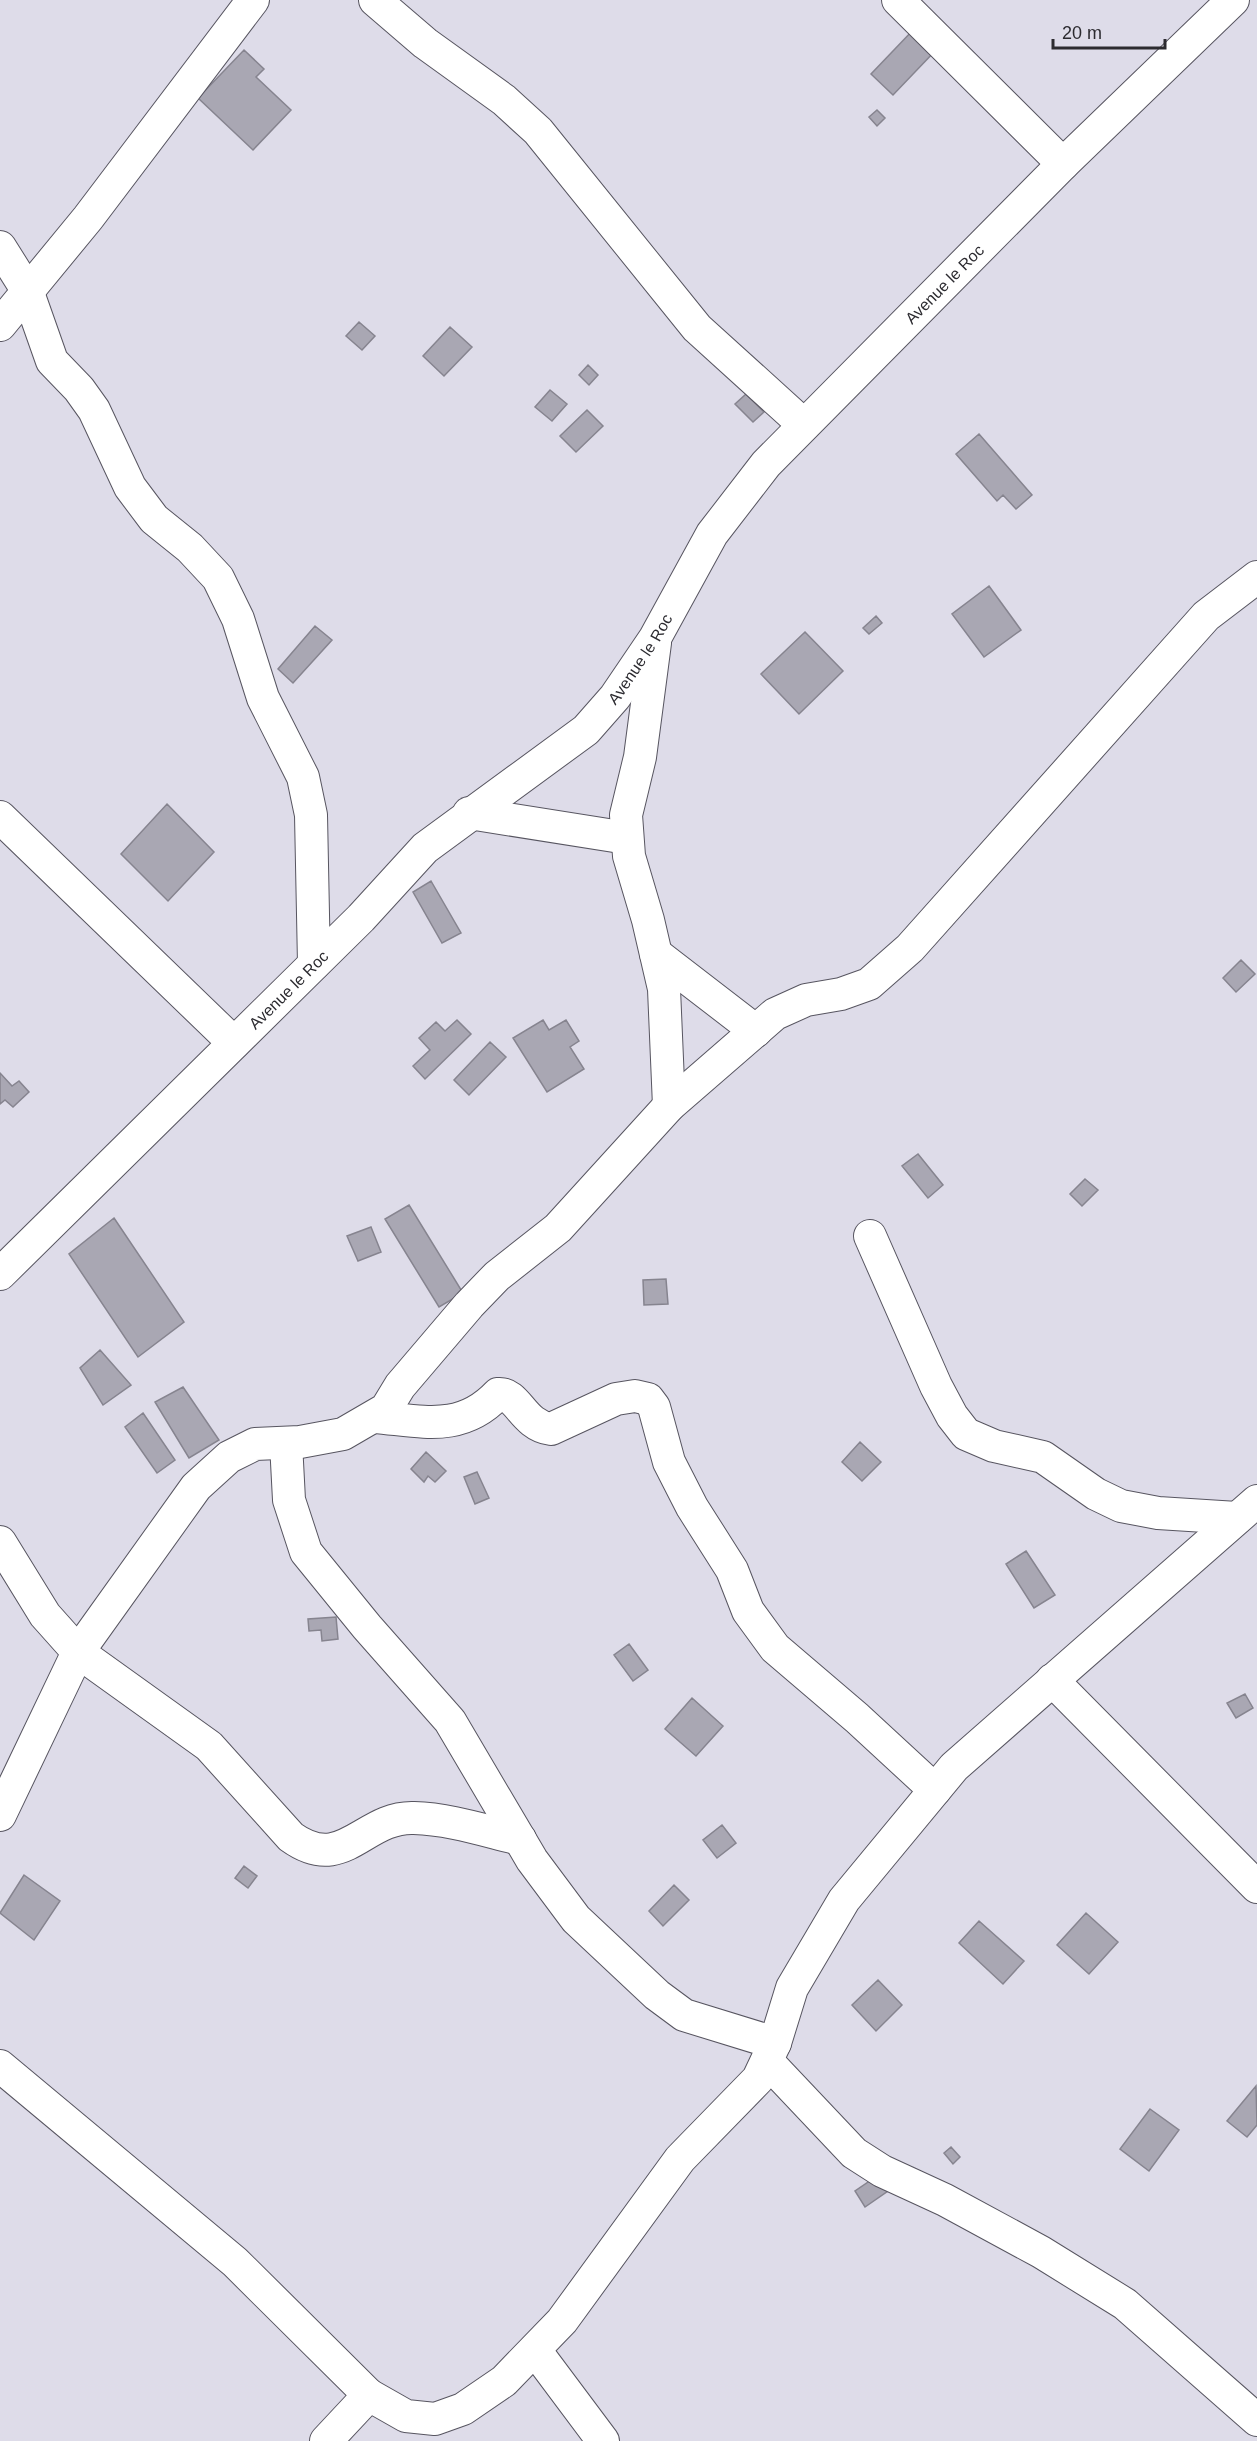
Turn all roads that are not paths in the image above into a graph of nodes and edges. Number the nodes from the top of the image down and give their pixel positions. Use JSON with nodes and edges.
{"nodes":[{"id":1,"x":253,"y":0,"type":"edge"},
{"id":2,"x":375,"y":0,"type":"edge"},
{"id":3,"x":898,"y":0,"type":"edge"},
{"id":4,"x":1233,"y":0,"type":"edge"},
{"id":5,"x":1063,"y":164,"type":"junction"},
{"id":6,"x":0,"y":248,"type":"edge"},
{"id":7,"x":27,"y":290,"type":"junction"},
{"id":8,"x":0,"y":325,"type":"edge"},
{"id":9,"x":804,"y":425,"type":"junction"},
{"id":10,"x":1257,"y":577,"type":"edge"},
{"id":11,"x":655,"y":638,"type":"junction"},
{"id":12,"x":469,"y":813,"type":"junction"},
{"id":13,"x":0,"y":817,"type":"edge"},
{"id":14,"x":627,"y":838,"type":"junction"},
{"id":15,"x":656,"y":954,"type":"junction"},
{"id":16,"x":314,"y":964,"type":"junction"},
{"id":17,"x":756,"y":1031,"type":"junction"},
{"id":18,"x":234,"y":1043,"type":"junction"},
{"id":19,"x":669,"y":1106,"type":"junction"},
{"id":20,"x":870,"y":1236,"type":"dead end"},
{"id":21,"x":0,"y":1274,"type":"edge"},
{"id":22,"x":374,"y":1417,"type":"junction"},
{"id":23,"x":286,"y":1443,"type":"junction"},
{"id":24,"x":1247,"y":1510,"type":"edge"},
{"id":25,"x":0,"y":1542,"type":"edge"},
{"id":26,"x":78,"y":1652,"type":"junction"},
{"id":27,"x":1052,"y":1680,"type":"junction"},
{"id":28,"x":935,"y":1790,"type":"junction"},
{"id":29,"x":0,"y":1815,"type":"edge"},
{"id":30,"x":520,"y":1839,"type":"junction"},
{"id":31,"x":1257,"y":1887,"type":"edge"},
{"id":32,"x":771,"y":2052,"type":"junction"},
{"id":33,"x":0,"y":2066,"type":"edge"},
{"id":34,"x":535,"y":2350,"type":"junction"},
{"id":35,"x":369,"y":2395,"type":"junction"},
{"id":36,"x":1257,"y":2420,"type":"edge"},
{"id":37,"x":326,"y":2441,"type":"edge"},
{"id":38,"x":603,"y":2441,"type":"edge"}],
"edges":[{"from":1,"to":7,"type":"street"},
{"from":2,"to":9,"type":"street"},
{"from":3,"to":5,"type":"street"},
{"from":4,"to":5,"type":"street","name":"Avenue le Roc"},
{"from":5,"to":9,"type":"street","name":"Avenue le Roc"},
{"from":6,"to":7,"type":"street"},
{"from":7,"to":8,"type":"street"},
{"from":7,"to":16,"type":"street"},
{"from":9,"to":11,"type":"street","name":"Avenue le Roc"},
{"from":10,"to":17,"type":"street"},
{"from":11,"to":12,"type":"street","name":"Avenue le Roc"},
{"from":11,"to":14,"type":"street"},
{"from":12,"to":14,"type":"street"},
{"from":12,"to":16,"type":"street","name":"Avenue le Roc"},
{"from":13,"to":18,"type":"street"},
{"from":14,"to":15,"type":"street"},
{"from":15,"to":17,"type":"street"},
{"from":15,"to":19,"type":"street"},
{"from":16,"to":18,"type":"street","name":"Avenue le Roc"},
{"from":17,"to":19,"type":"street"},
{"from":18,"to":21,"type":"street","name":"Avenue le Roc"},
{"from":19,"to":22,"type":"street"},
{"from":20,"to":24,"type":"street"},
{"from":22,"to":23,"type":"street"},
{"from":22,"to":28,"type":"street"},
{"from":23,"to":26,"type":"street"},
{"from":23,"to":30,"type":"street"},
{"from":24,"to":27,"type":"street"},
{"from":25,"to":26,"type":"street"},
{"from":26,"to":29,"type":"street"},
{"from":26,"to":30,"type":"street"},
{"from":27,"to":28,"type":"street"},
{"from":27,"to":31,"type":"street"},
{"from":28,"to":32,"type":"street"},
{"from":30,"to":32,"type":"street"},
{"from":32,"to":34,"type":"street"},
{"from":32,"to":36,"type":"street"},
{"from":33,"to":35,"type":"street"},
{"from":34,"to":35,"type":"street"},
{"from":34,"to":38,"type":"street"},
{"from":35,"to":37,"type":"street"}]}
